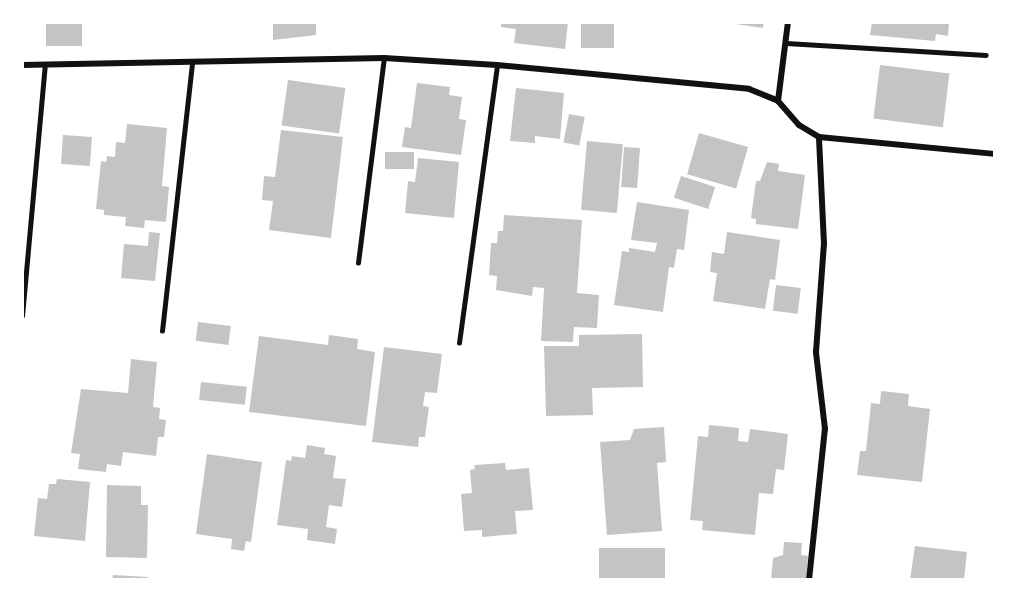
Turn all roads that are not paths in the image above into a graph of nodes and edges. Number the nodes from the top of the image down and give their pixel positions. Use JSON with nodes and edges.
{"nodes":[{"id":1,"x":788,"y":22,"type":"edge"},
{"id":2,"x":786,"y":43,"type":"junction"},
{"id":3,"x":986,"y":55,"type":"dead end"},
{"id":4,"x":384,"y":58,"type":"junction"},
{"id":5,"x":192,"y":64,"type":"junction"},
{"id":6,"x":22,"y":65,"type":"edge"},
{"id":7,"x":45,"y":65,"type":"junction"},
{"id":8,"x":497,"y":65,"type":"junction"},
{"id":9,"x":778,"y":101,"type":"junction"},
{"id":10,"x":819,"y":137,"type":"junction"},
{"id":11,"x":994,"y":154,"type":"edge"},
{"id":12,"x":358,"y":263,"type":"dead end"},
{"id":13,"x":22,"y":316,"type":"edge"},
{"id":14,"x":162,"y":331,"type":"dead end"},
{"id":15,"x":459,"y":343,"type":"dead end"},
{"id":16,"x":809,"y":579,"type":"edge"}],
"edges":[{"from":1,"to":2,"type":"street"},
{"from":2,"to":3,"type":"lane"},
{"from":2,"to":9,"type":"street"},
{"from":4,"to":5,"type":"street"},
{"from":4,"to":8,"type":"street"},
{"from":4,"to":12,"type":"lane"},
{"from":5,"to":7,"type":"street"},
{"from":5,"to":14,"type":"lane"},
{"from":6,"to":7,"type":"street"},
{"from":7,"to":13,"type":"lane"},
{"from":8,"to":9,"type":"street"},
{"from":8,"to":15,"type":"lane"},
{"from":9,"to":10,"type":"street"},
{"from":10,"to":11,"type":"street"},
{"from":10,"to":16,"type":"street"}]}
